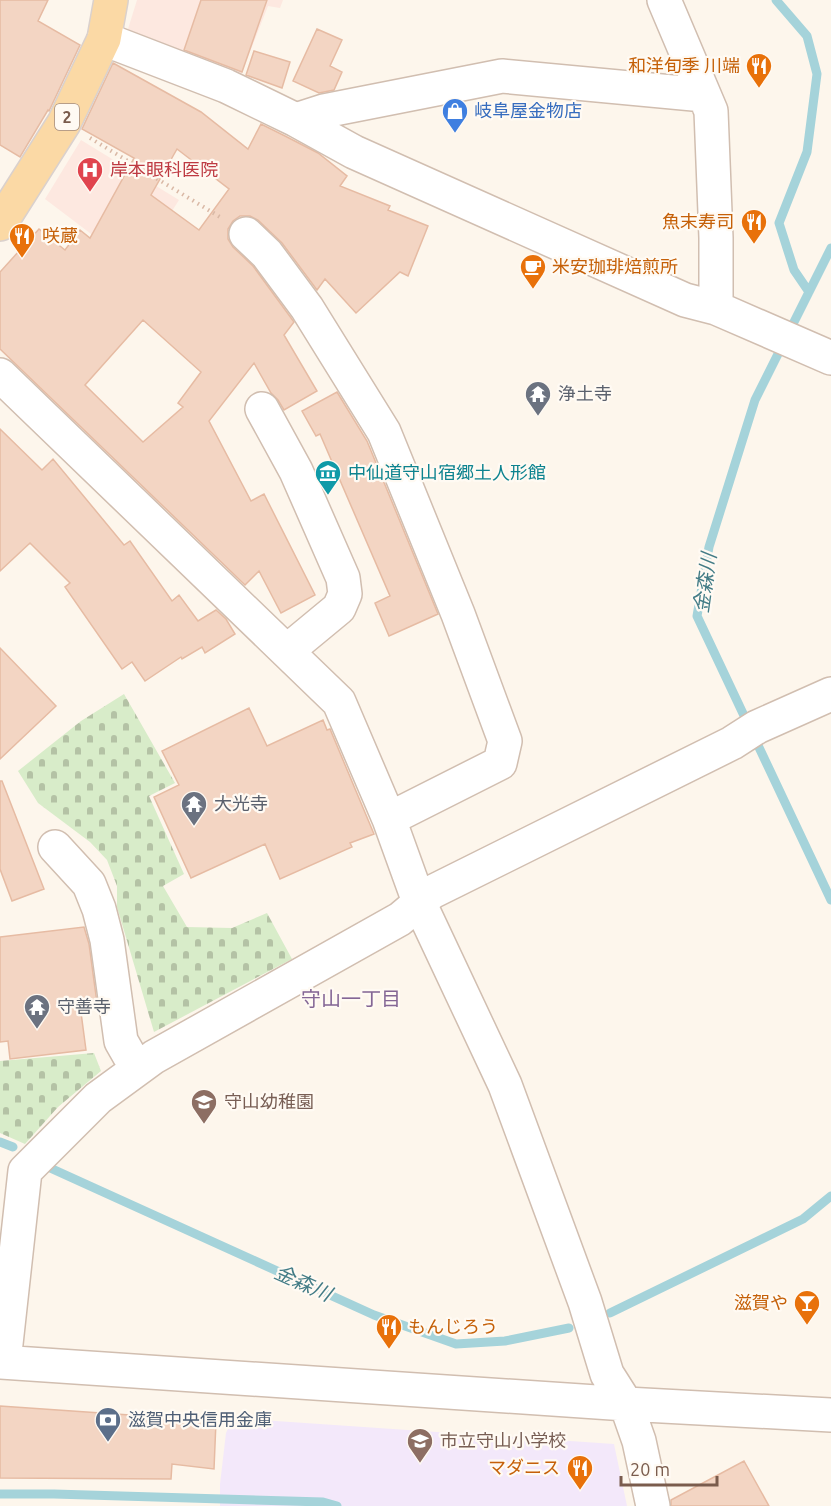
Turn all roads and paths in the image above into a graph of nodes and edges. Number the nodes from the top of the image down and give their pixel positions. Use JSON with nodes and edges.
{"nodes":[{"id":1,"x":111,"y":0,"type":"edge"},
{"id":2,"x":664,"y":0,"type":"edge"},
{"id":3,"x":104,"y":39,"type":"junction"},
{"id":4,"x":704,"y":95,"type":"junction"},
{"id":5,"x":296,"y":120,"type":"junction"},
{"id":6,"x":64,"y":123,"type":"junction"},
{"id":7,"x":0,"y":224,"type":"edge"},
{"id":8,"x":246,"y":234,"type":"joint"},
{"id":9,"x":716,"y":308,"type":"junction"},
{"id":10,"x":831,"y":358,"type":"edge"},
{"id":11,"x":0,"y":375,"type":"edge"},
{"id":12,"x":262,"y":409,"type":"dead end"},
{"id":13,"x":287,"y":651,"type":"junction"},
{"id":14,"x":831,"y":694,"type":"edge"},
{"id":15,"x":389,"y":819,"type":"junction"},
{"id":16,"x":55,"y":847,"type":"dead end"},
{"id":17,"x":419,"y":902,"type":"junction"},
{"id":18,"x":137,"y":1069,"type":"junction"},
{"id":19,"x":2,"y":1362,"type":"edge"},
{"id":20,"x":626,"y":1404,"type":"junction"},
{"id":21,"x":831,"y":1415,"type":"edge"},
{"id":22,"x":653,"y":1506,"type":"edge"}],
"edges":[{"from":1,"to":3,"type":"main road","number":"2"},
{"from":2,"to":4,"type":"street"},
{"from":3,"to":5,"type":"street"},
{"from":3,"to":6,"type":"main road","number":"2"},
{"from":4,"to":5,"type":"street"},
{"from":4,"to":9,"type":"street"},
{"from":5,"to":9,"type":"street"},
{"from":6,"to":7,"type":"main road","number":"2"},
{"from":6,"to":8,"type":"path"},
{"from":8,"to":15,"type":"street"},
{"from":9,"to":10,"type":"street"},
{"from":11,"to":13,"type":"street"},
{"from":12,"to":13,"type":"street"},
{"from":13,"to":15,"type":"street"},
{"from":14,"to":17,"type":"street"},
{"from":15,"to":17,"type":"street"},
{"from":16,"to":18,"type":"street"},
{"from":17,"to":18,"type":"street"},
{"from":17,"to":20,"type":"street"},
{"from":18,"to":19,"type":"street"},
{"from":19,"to":20,"type":"street"},
{"from":20,"to":21,"type":"street"},
{"from":20,"to":22,"type":"street"}]}
